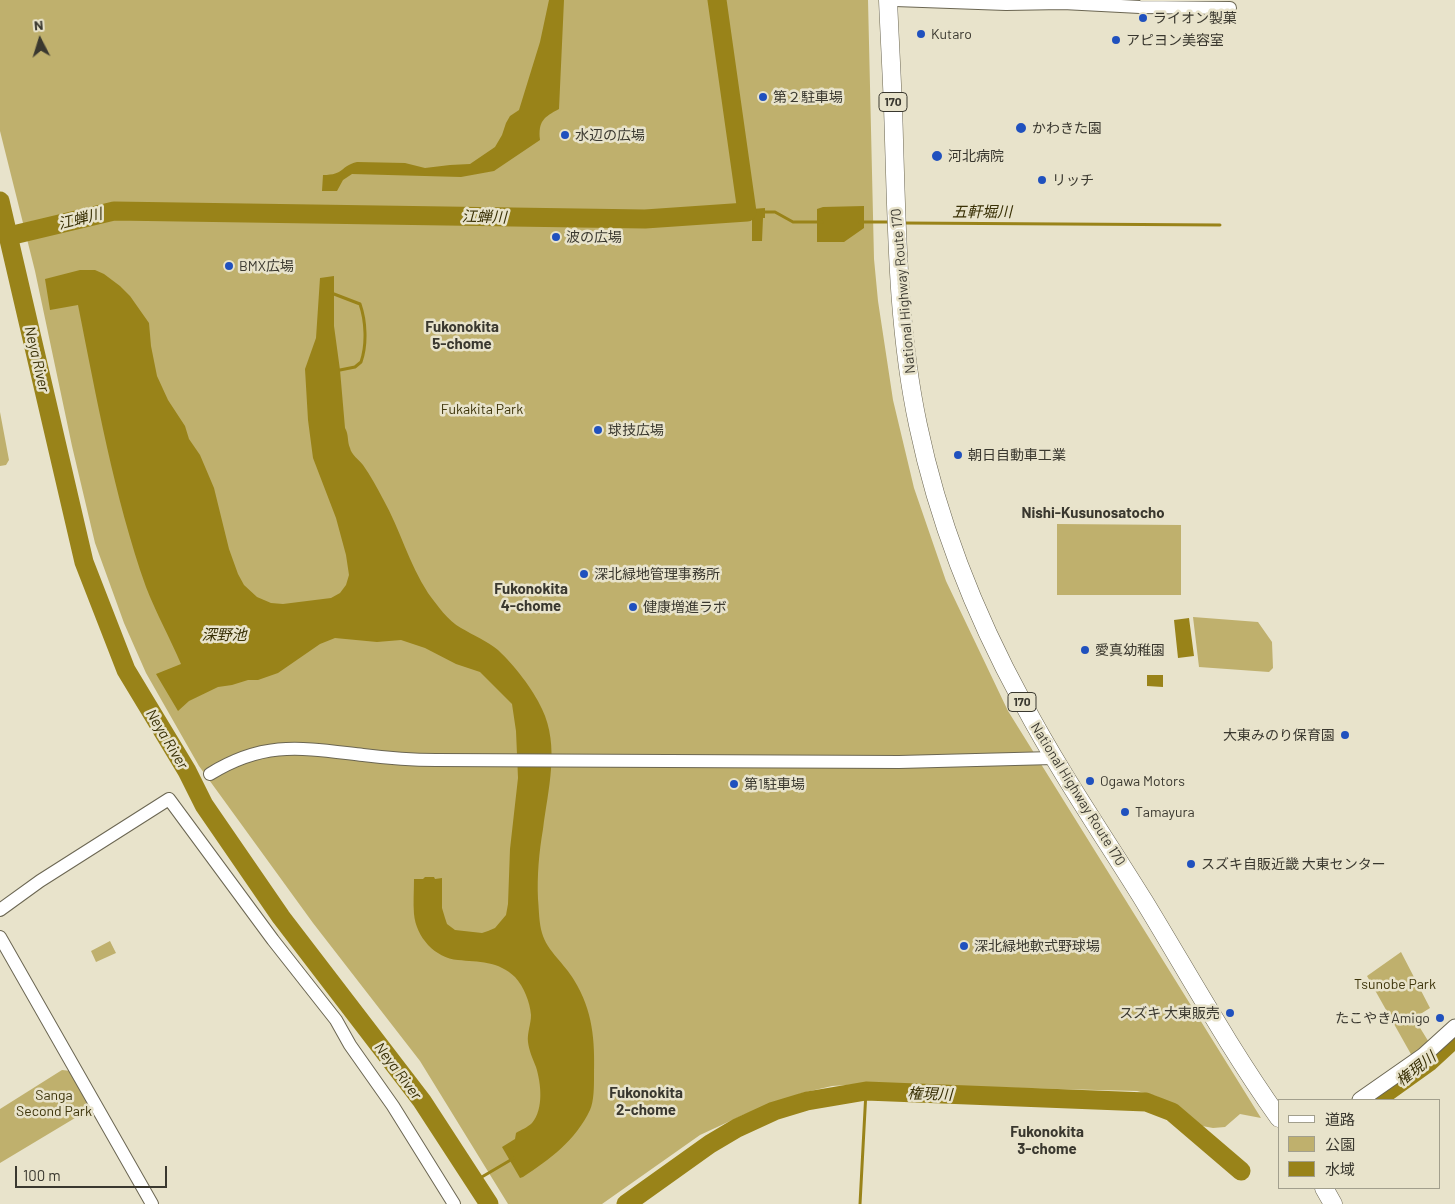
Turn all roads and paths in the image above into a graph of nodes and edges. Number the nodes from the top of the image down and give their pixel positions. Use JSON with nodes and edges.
{"nodes":[{"id":1,"x":888,"y":0,"type":"edge"},
{"id":2,"x":895,"y":0,"type":"edge"},
{"id":3,"x":1230,"y":8,"type":"dead end"},
{"id":4,"x":1053,"y":758,"type":"junction"},
{"id":5,"x":210,"y":774,"type":"dead end"},
{"id":6,"x":0,"y":910,"type":"edge"},
{"id":7,"x":0,"y":937,"type":"edge"},
{"id":8,"x":1455,"y":1027,"type":"edge"},
{"id":9,"x":1361,"y":1099,"type":"edge"},
{"id":10,"x":1278,"y":1116,"type":"edge"},
{"id":11,"x":1325,"y":1189,"type":"edge"},
{"id":12,"x":152,"y":1204,"type":"edge"},
{"id":13,"x":454,"y":1204,"type":"edge"},
{"id":14,"x":1334,"y":1204,"type":"edge"}],
"edges":[{"from":1,"to":4,"type":"highway","name":"National Highway Route 170","number":"170"},
{"from":2,"to":3,"type":"street"},
{"from":4,"to":5,"type":"street"},
{"from":4,"to":10,"type":"highway","name":"National Highway Route 170","number":"170"},
{"from":6,"to":13,"type":"street"},
{"from":7,"to":12,"type":"street"},
{"from":8,"to":9,"type":"main road"},
{"from":11,"to":14,"type":"highway"}]}
